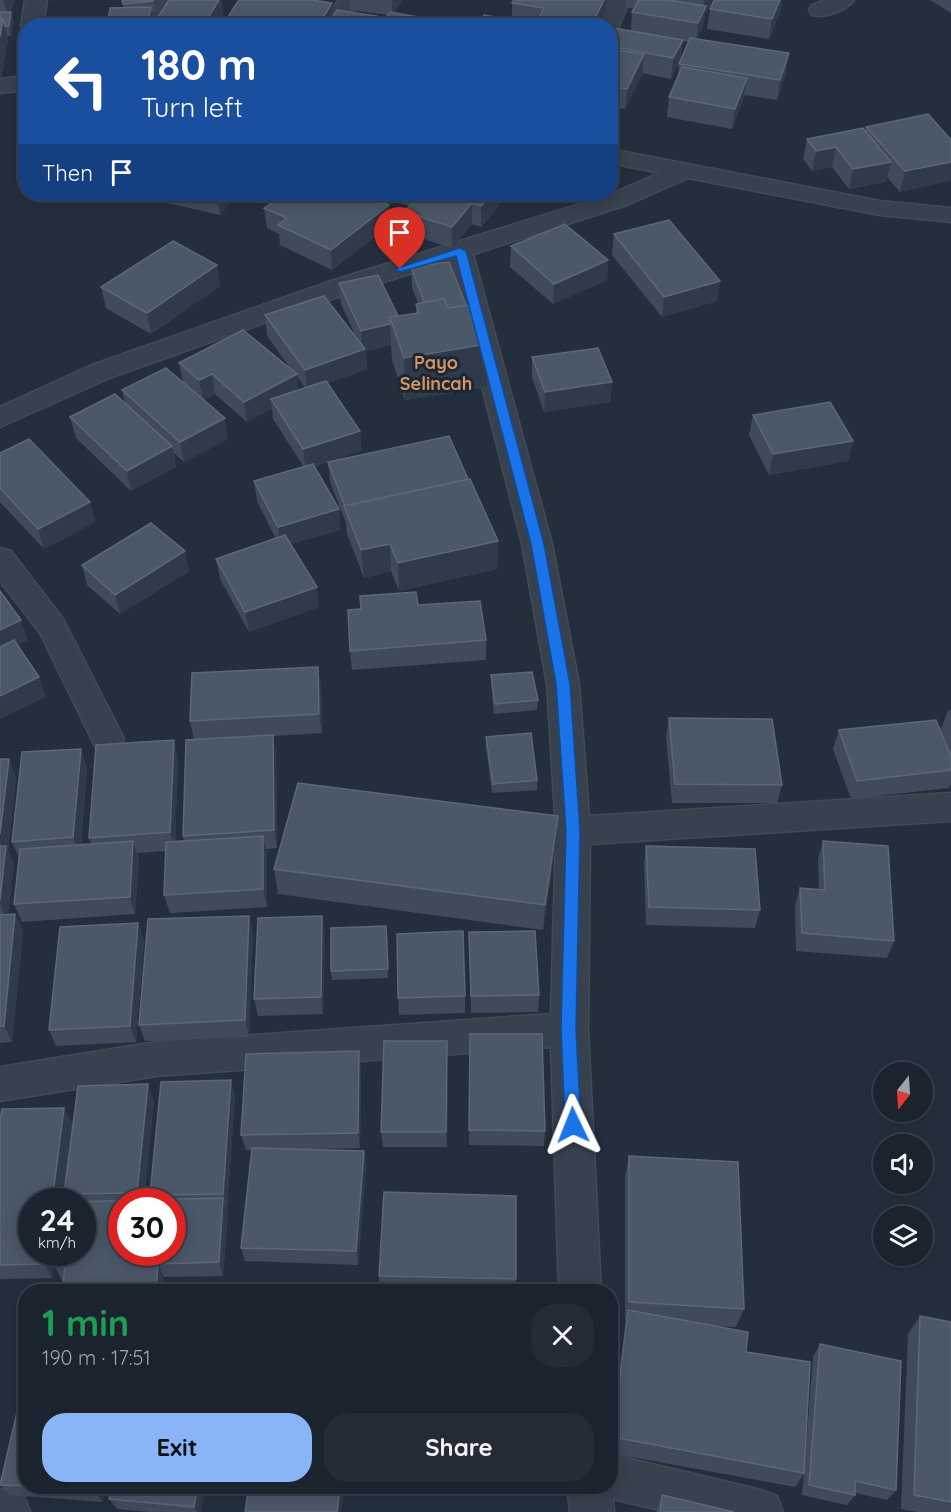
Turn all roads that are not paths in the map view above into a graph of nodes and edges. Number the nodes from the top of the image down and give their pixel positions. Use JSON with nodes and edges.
{"nodes":[{"id":1,"x":36,"y":0,"type":"edge"},
{"id":2,"x":162,"y":0,"type":"edge"},
{"id":3,"x":349,"y":0,"type":"edge"},
{"id":4,"x":619,"y":0,"type":"edge"},
{"id":5,"x":843,"y":0,"type":"edge"},
{"id":6,"x":820,"y":10,"type":"dead end"},
{"id":7,"x":33,"y":18,"type":"edge"},
{"id":8,"x":157,"y":18,"type":"edge"},
{"id":9,"x":339,"y":18,"type":"edge"},
{"id":10,"x":612,"y":18,"type":"edge"},
{"id":11,"x":18,"y":81,"type":"edge"},
{"id":12,"x":0,"y":86,"type":"edge"},
{"id":13,"x":618,"y":158,"type":"edge"},
{"id":14,"x":685,"y":171,"type":"junction"},
{"id":15,"x":618,"y":200,"type":"edge"},
{"id":16,"x":615,"y":201,"type":"edge"},
{"id":17,"x":951,"y":215,"type":"edge"},
{"id":18,"x":460,"y":251,"type":"junction"},
{"id":19,"x":0,"y":418,"type":"edge"},
{"id":20,"x":0,"y":559,"type":"edge"},
{"id":21,"x":108,"y":739,"type":"dead end"},
{"id":22,"x":951,"y":807,"type":"edge"},
{"id":23,"x":573,"y":831,"type":"junction"},
{"id":24,"x":568,"y":1029,"type":"junction"},
{"id":25,"x":0,"y":1084,"type":"edge"},
{"id":26,"x":580,"y":1284,"type":"edge"},
{"id":27,"x":618,"y":1478,"type":"edge"},
{"id":28,"x":590,"y":1494,"type":"edge"},
{"id":29,"x":0,"y":1511,"type":"edge"},
{"id":30,"x":8,"y":1512,"type":"edge"},
{"id":31,"x":592,"y":1512,"type":"edge"},
{"id":32,"x":761,"y":1512,"type":"edge"}],
"edges":[{"from":1,"to":7,"type":"street"},
{"from":2,"to":8,"type":"street"},
{"from":3,"to":9,"type":"street"},
{"from":4,"to":10,"type":"street"},
{"from":5,"to":6,"type":"street"},
{"from":11,"to":12,"type":"street"},
{"from":13,"to":14,"type":"street"},
{"from":14,"to":15,"type":"street"},
{"from":14,"to":17,"type":"street"},
{"from":16,"to":18,"type":"street"},
{"from":18,"to":19,"type":"street"},
{"from":18,"to":23,"type":"street"},
{"from":20,"to":21,"type":"street"},
{"from":22,"to":23,"type":"street"},
{"from":23,"to":24,"type":"street"},
{"from":24,"to":25,"type":"street"},
{"from":24,"to":26,"type":"street"},
{"from":27,"to":32,"type":"street"},
{"from":28,"to":31,"type":"street"},
{"from":29,"to":30,"type":"street"}]}
